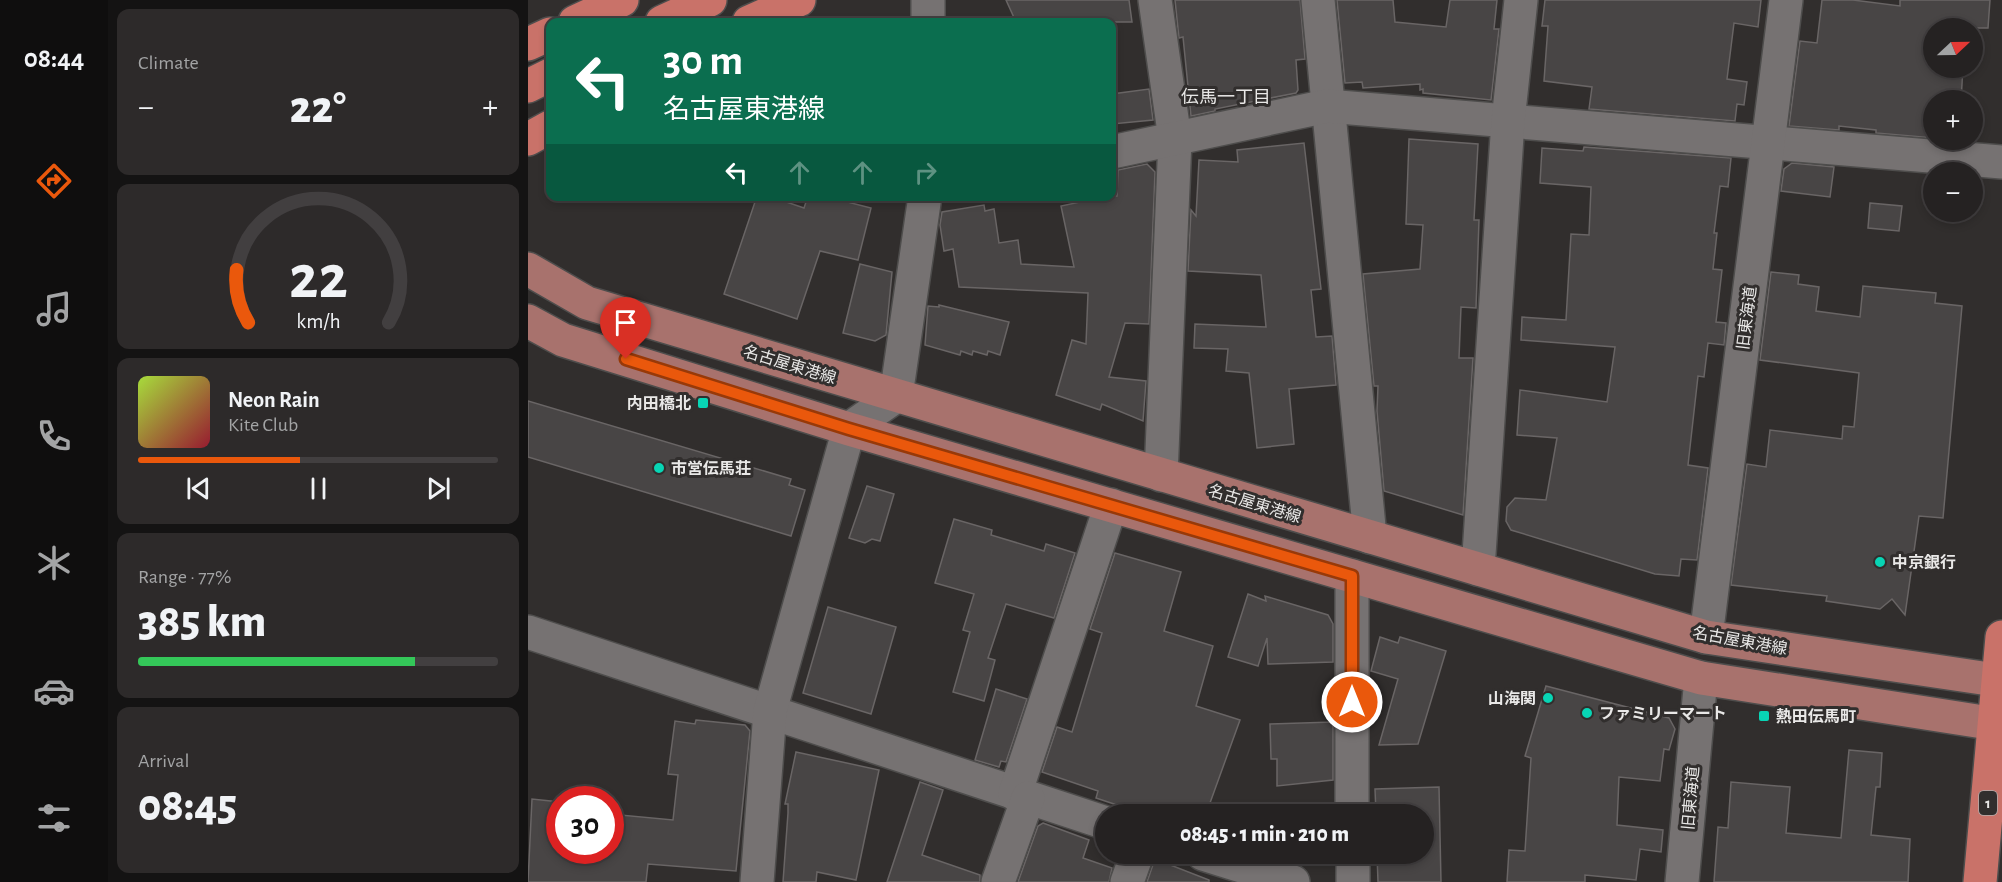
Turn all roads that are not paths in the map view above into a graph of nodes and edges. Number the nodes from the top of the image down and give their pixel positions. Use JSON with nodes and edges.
{"nodes":[{"id":1,"x":622,"y":0,"type":"edge"},
{"id":2,"x":710,"y":0,"type":"edge"},
{"id":3,"x":799,"y":0,"type":"edge"},
{"id":4,"x":928,"y":0,"type":"edge"},
{"id":5,"x":1155,"y":0,"type":"edge"},
{"id":6,"x":1318,"y":0,"type":"edge"},
{"id":7,"x":1521,"y":0,"type":"edge"},
{"id":8,"x":1786,"y":0,"type":"edge"},
{"id":9,"x":584,"y":18,"type":"edge"},
{"id":10,"x":671,"y":18,"type":"edge"},
{"id":11,"x":758,"y":18,"type":"edge"},
{"id":12,"x":928,"y":18,"type":"edge"},
{"id":13,"x":546,"y":36,"type":"edge"},
{"id":14,"x":528,"y":44,"type":"edge"},
{"id":15,"x":546,"y":77,"type":"edge"},
{"id":16,"x":528,"y":86,"type":"edge"},
{"id":17,"x":1327,"y":106,"type":"junction"},
{"id":18,"x":1508,"y":121,"type":"junction"},
{"id":19,"x":546,"y":129,"type":"edge"},
{"id":20,"x":528,"y":139,"type":"edge"},
{"id":21,"x":1174,"y":139,"type":"junction"},
{"id":22,"x":1768,"y":142,"type":"junction"},
{"id":23,"x":1116,"y":151,"type":"edge"},
{"id":24,"x":2002,"y":162,"type":"edge"},
{"id":25,"x":924,"y":201,"type":"edge"},
{"id":26,"x":528,"y":270,"type":"edge"},
{"id":27,"x":528,"y":321,"type":"edge"},
{"id":28,"x":896,"y":396,"type":"junction"},
{"id":29,"x":849,"y":429,"type":"junction"},
{"id":30,"x":1161,"y":475,"type":"junction"},
{"id":31,"x":1111,"y":505,"type":"junction"},
{"id":32,"x":1370,"y":537,"type":"junction"},
{"id":33,"x":1478,"y":569,"type":"junction"},
{"id":34,"x":1352,"y":576,"type":"junction"},
{"id":35,"x":528,"y":632,"type":"edge"},
{"id":36,"x":1706,"y":637,"type":"junction"},
{"id":37,"x":2002,"y":637,"type":"edge"},
{"id":38,"x":1701,"y":678,"type":"junction"},
{"id":39,"x":2000,"y":681,"type":"edge"},
{"id":40,"x":771,"y":711,"type":"junction"},
{"id":41,"x":1998,"y":725,"type":"edge"},
{"id":42,"x":1022,"y":796,"type":"junction"},
{"id":43,"x":1352,"y":804,"type":"edge"},
{"id":44,"x":1095,"y":819,"type":"edge"},
{"id":45,"x":1133,"y":864,"type":"edge"},
{"id":46,"x":1353,"y":864,"type":"edge"},
{"id":47,"x":1220,"y":866,"type":"edge"},
{"id":48,"x":757,"y":882,"type":"edge"},
{"id":49,"x":998,"y":882,"type":"edge"},
{"id":50,"x":1127,"y":882,"type":"edge"},
{"id":51,"x":1293,"y":882,"type":"edge"},
{"id":52,"x":1353,"y":882,"type":"edge"},
{"id":53,"x":1682,"y":882,"type":"edge"},
{"id":54,"x":1980,"y":882,"type":"edge"}],
"edges":[{"from":1,"to":9,"type":"highway"},
{"from":2,"to":10,"type":"highway"},
{"from":3,"to":11,"type":"highway"},
{"from":4,"to":12,"type":"street"},
{"from":5,"to":21,"type":"street"},
{"from":6,"to":17,"type":"street"},
{"from":7,"to":18,"type":"street"},
{"from":8,"to":22,"type":"street","name":"旧東海道"},
{"from":13,"to":14,"type":"highway"},
{"from":15,"to":16,"type":"highway"},
{"from":17,"to":18,"type":"street"},
{"from":17,"to":21,"type":"street"},
{"from":17,"to":32,"type":"street"},
{"from":18,"to":22,"type":"street"},
{"from":18,"to":33,"type":"street"},
{"from":19,"to":20,"type":"highway"},
{"from":21,"to":23,"type":"street"},
{"from":21,"to":30,"type":"street"},
{"from":22,"to":24,"type":"street"},
{"from":22,"to":36,"type":"street","name":"旧東海道"},
{"from":25,"to":28,"type":"street"},
{"from":26,"to":28,"type":"main road","name":"名古屋東港線"},
{"from":27,"to":29,"type":"main road"},
{"from":28,"to":29,"type":"street"},
{"from":28,"to":30,"type":"main road","name":"名古屋東港線"},
{"from":29,"to":31,"type":"main road"},
{"from":29,"to":40,"type":"street"},
{"from":30,"to":32,"type":"main road","name":"名古屋東港線"},
{"from":31,"to":34,"type":"main road"},
{"from":31,"to":42,"type":"street"},
{"from":32,"to":33,"type":"main road","name":"名古屋東港線"},
{"from":33,"to":36,"type":"main road","name":"名古屋東港線"},
{"from":34,"to":38,"type":"main road"},
{"from":34,"to":43,"type":"street"},
{"from":35,"to":40,"type":"street"},
{"from":36,"to":39,"type":"main road","name":"名古屋東港線"},
{"from":37,"to":39,"type":"highway","number":"1"},
{"from":38,"to":41,"type":"main road"},
{"from":38,"to":53,"type":"street","name":"旧東海道"},
{"from":39,"to":41,"type":"highway","number":"1"},
{"from":40,"to":42,"type":"street"},
{"from":40,"to":48,"type":"street"},
{"from":41,"to":54,"type":"highway","number":"1"},
{"from":42,"to":44,"type":"street"},
{"from":42,"to":49,"type":"street"},
{"from":45,"to":50,"type":"street"},
{"from":46,"to":52,"type":"street"},
{"from":47,"to":51,"type":"street"}]}
